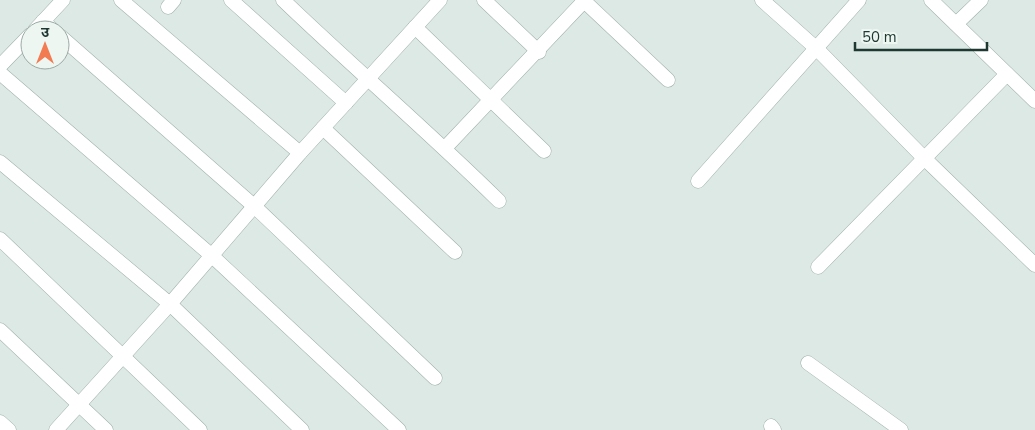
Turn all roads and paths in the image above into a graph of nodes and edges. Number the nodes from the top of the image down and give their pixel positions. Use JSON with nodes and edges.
{"nodes":[{"id":1,"x":63,"y":0,"type":"edge"},
{"id":2,"x":121,"y":0,"type":"edge"},
{"id":3,"x":231,"y":0,"type":"edge"},
{"id":4,"x":283,"y":0,"type":"edge"},
{"id":5,"x":484,"y":0,"type":"edge"},
{"id":6,"x":584,"y":0,"type":"edge"},
{"id":7,"x":762,"y":0,"type":"edge"},
{"id":8,"x":859,"y":0,"type":"edge"},
{"id":9,"x":931,"y":0,"type":"edge"},
{"id":10,"x":981,"y":0,"type":"edge"},
{"id":11,"x":436,"y":1,"type":"edge"},
{"id":12,"x":49,"y":20,"type":"edge"},
{"id":13,"x":956,"y":24,"type":"junction"},
{"id":14,"x":415,"y":27,"type":"junction"},
{"id":15,"x":20,"y":45,"type":"edge"},
{"id":16,"x":70,"y":45,"type":"edge"},
{"id":17,"x":816,"y":49,"type":"junction"},
{"id":18,"x":539,"y":52,"type":"junction"},
{"id":19,"x":0,"y":66,"type":"edge"},
{"id":20,"x":0,"y":73,"type":"edge"},
{"id":21,"x":1006,"y":74,"type":"junction"},
{"id":22,"x":367,"y":79,"type":"junction"},
{"id":23,"x":668,"y":80,"type":"dead end"},
{"id":24,"x":492,"y":101,"type":"junction"},
{"id":25,"x":1035,"y":101,"type":"edge"},
{"id":26,"x":346,"y":103,"type":"junction"},
{"id":27,"x":323,"y":128,"type":"junction"},
{"id":28,"x":446,"y":148,"type":"junction"},
{"id":29,"x":544,"y":151,"type":"dead end"},
{"id":30,"x":300,"y":153,"type":"junction"},
{"id":31,"x":924,"y":158,"type":"junction"},
{"id":32,"x":0,"y":162,"type":"edge"},
{"id":33,"x":698,"y":181,"type":"dead end"},
{"id":34,"x":499,"y":201,"type":"dead end"},
{"id":35,"x":254,"y":206,"type":"junction"},
{"id":36,"x":0,"y":239,"type":"edge"},
{"id":37,"x":455,"y":252,"type":"dead end"},
{"id":38,"x":210,"y":255,"type":"junction"},
{"id":39,"x":1035,"y":265,"type":"edge"},
{"id":40,"x":818,"y":267,"type":"dead end"},
{"id":41,"x":170,"y":304,"type":"junction"},
{"id":42,"x":0,"y":330,"type":"edge"},
{"id":43,"x":122,"y":356,"type":"junction"},
{"id":44,"x":808,"y":363,"type":"dead end"},
{"id":45,"x":435,"y":378,"type":"dead end"},
{"id":46,"x":79,"y":404,"type":"junction"},
{"id":47,"x":0,"y":422,"type":"edge"},
{"id":48,"x":9,"y":430,"type":"edge"},
{"id":49,"x":56,"y":430,"type":"edge"},
{"id":50,"x":106,"y":430,"type":"edge"},
{"id":51,"x":200,"y":430,"type":"edge"},
{"id":52,"x":302,"y":430,"type":"edge"},
{"id":53,"x":399,"y":430,"type":"edge"},
{"id":54,"x":901,"y":430,"type":"edge"}],
"edges":[{"from":1,"to":12,"type":"street"},
{"from":2,"to":30,"type":"street"},
{"from":3,"to":26,"type":"street"},
{"from":4,"to":22,"type":"street"},
{"from":5,"to":18,"type":"street"},
{"from":6,"to":18,"type":"street"},
{"from":6,"to":23,"type":"street"},
{"from":7,"to":17,"type":"street"},
{"from":8,"to":17,"type":"street"},
{"from":9,"to":13,"type":"street"},
{"from":10,"to":13,"type":"street"},
{"from":11,"to":14,"type":"street"},
{"from":13,"to":21,"type":"street"},
{"from":14,"to":22,"type":"street"},
{"from":14,"to":24,"type":"street"},
{"from":15,"to":19,"type":"street"},
{"from":16,"to":35,"type":"street"},
{"from":17,"to":31,"type":"street"},
{"from":17,"to":33,"type":"street"},
{"from":18,"to":24,"type":"street"},
{"from":20,"to":38,"type":"street"},
{"from":21,"to":25,"type":"street"},
{"from":21,"to":31,"type":"street"},
{"from":22,"to":26,"type":"street"},
{"from":22,"to":28,"type":"street"},
{"from":24,"to":28,"type":"street"},
{"from":24,"to":29,"type":"street"},
{"from":26,"to":27,"type":"street"},
{"from":27,"to":30,"type":"street"},
{"from":27,"to":37,"type":"street"},
{"from":28,"to":34,"type":"street"},
{"from":30,"to":35,"type":"street"},
{"from":31,"to":39,"type":"street"},
{"from":31,"to":40,"type":"street"},
{"from":32,"to":41,"type":"street"},
{"from":35,"to":38,"type":"street"},
{"from":35,"to":45,"type":"street"},
{"from":36,"to":43,"type":"street"},
{"from":38,"to":41,"type":"street"},
{"from":38,"to":53,"type":"street"},
{"from":41,"to":43,"type":"street"},
{"from":41,"to":52,"type":"street"},
{"from":42,"to":46,"type":"street"},
{"from":43,"to":46,"type":"street"},
{"from":43,"to":51,"type":"street"},
{"from":44,"to":54,"type":"street"},
{"from":46,"to":49,"type":"street"},
{"from":46,"to":50,"type":"street"},
{"from":47,"to":48,"type":"street"}]}
